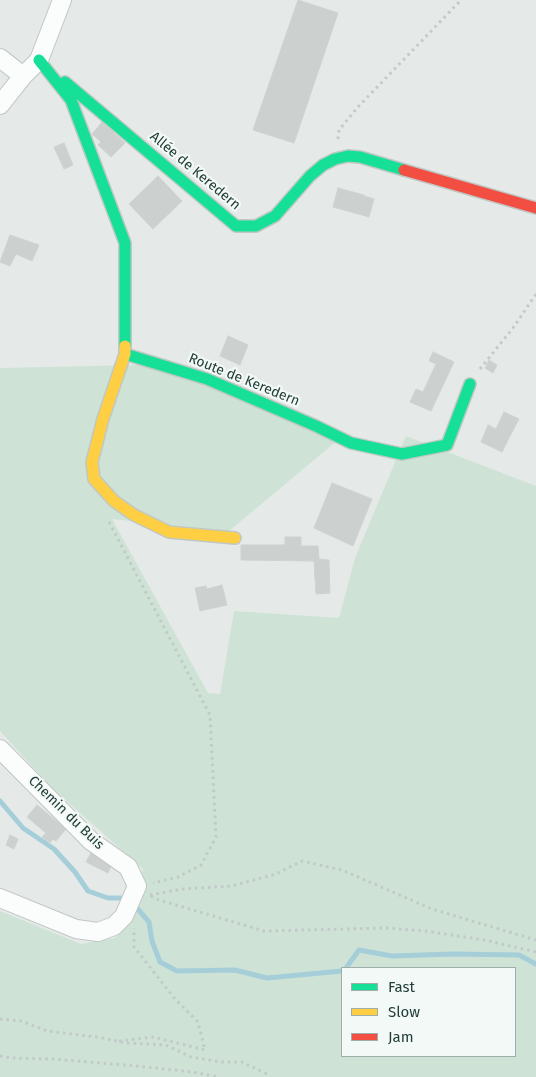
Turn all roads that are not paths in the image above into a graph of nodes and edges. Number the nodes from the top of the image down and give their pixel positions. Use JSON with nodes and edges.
{"nodes":[{"id":1,"x":62,"y":0,"type":"edge"},
{"id":2,"x":0,"y":58,"type":"edge"},
{"id":3,"x":39,"y":60,"type":"junction"},
{"id":4,"x":23,"y":76,"type":"junction"},
{"id":5,"x":0,"y":105,"type":"edge"},
{"id":6,"x":536,"y":208,"type":"edge"},
{"id":7,"x":125,"y":354,"type":"junction"},
{"id":8,"x":470,"y":384,"type":"road end"},
{"id":9,"x":235,"y":538,"type":"dead end"},
{"id":10,"x":0,"y":749,"type":"edge"},
{"id":11,"x":0,"y":898,"type":"edge"}],
"edges":[{"from":1,"to":3,"type":"street"},
{"from":2,"to":4,"type":"street"},
{"from":3,"to":4,"type":"street"},
{"from":3,"to":6,"type":"street","name":"Allée de Keredern"},
{"from":3,"to":7,"type":"street"},
{"from":4,"to":5,"type":"street"},
{"from":7,"to":8,"type":"street","name":"Route de Keredern"},
{"from":7,"to":9,"type":"street"},
{"from":10,"to":11,"type":"street","name":"Chemin du Buis"}]}
